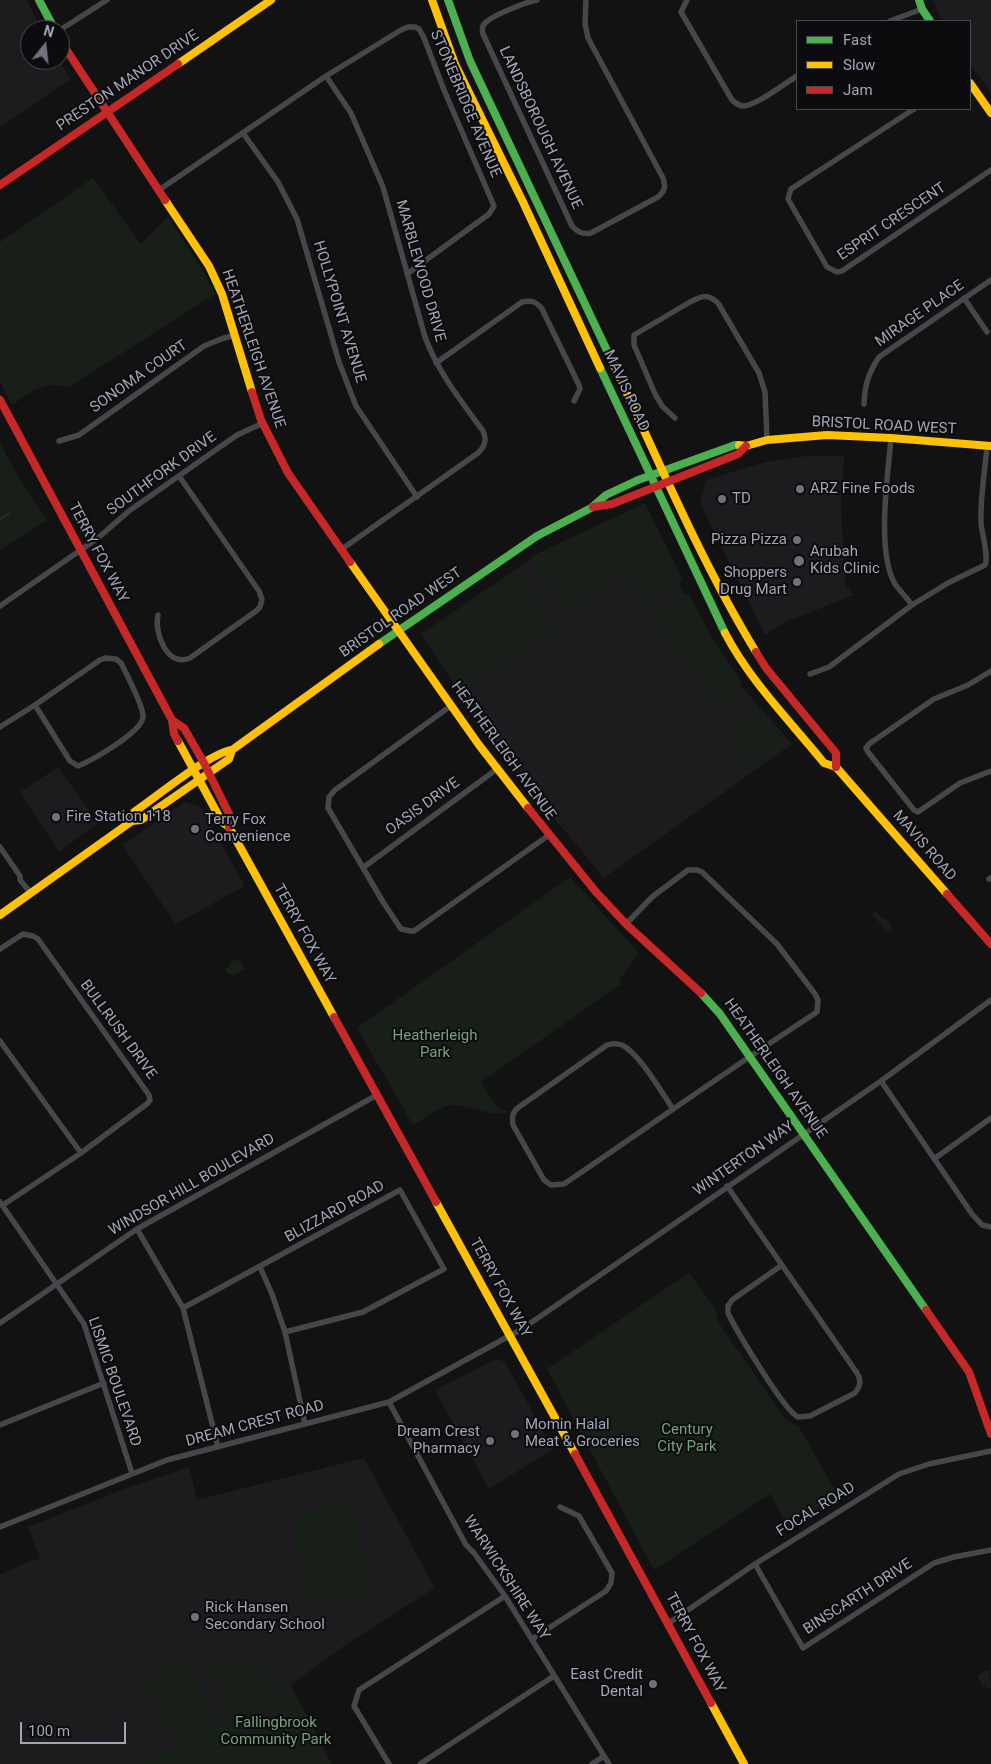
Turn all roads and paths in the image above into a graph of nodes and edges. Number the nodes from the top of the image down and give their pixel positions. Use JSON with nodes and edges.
{"nodes":[{"id":1,"x":39,"y":0,"type":"edge"},
{"id":2,"x":107,"y":0,"type":"edge"},
{"id":3,"x":271,"y":0,"type":"edge"},
{"id":4,"x":432,"y":0,"type":"edge"},
{"id":5,"x":448,"y":0,"type":"edge"},
{"id":6,"x":537,"y":0,"type":"edge"},
{"id":7,"x":586,"y":0,"type":"edge"},
{"id":8,"x":687,"y":0,"type":"edge"},
{"id":9,"x":919,"y":0,"type":"edge"},
{"id":10,"x":922,"y":9,"type":"junction"},
{"id":11,"x":50,"y":20,"type":"edge"},
{"id":12,"x":893,"y":20,"type":"edge"},
{"id":13,"x":929,"y":20,"type":"edge"},
{"id":14,"x":70,"y":24,"type":"edge"},
{"id":15,"x":70,"y":55,"type":"edge"},
{"id":16,"x":326,"y":76,"type":"junction"},
{"id":17,"x":796,"y":77,"type":"edge"},
{"id":18,"x":971,"y":84,"type":"edge"},
{"id":19,"x":912,"y":110,"type":"edge"},
{"id":20,"x":108,"y":112,"type":"junction"},
{"id":21,"x":991,"y":113,"type":"edge"},
{"id":22,"x":243,"y":132,"type":"junction"},
{"id":23,"x":991,"y":170,"type":"edge"},
{"id":24,"x":0,"y":185,"type":"edge"},
{"id":25,"x":160,"y":190,"type":"junction"},
{"id":26,"x":407,"y":274,"type":"junction"},
{"id":27,"x":991,"y":280,"type":"edge"},
{"id":28,"x":964,"y":298,"type":"junction"},
{"id":29,"x":987,"y":332,"type":"dead end"},
{"id":30,"x":235,"y":335,"type":"junction"},
{"id":31,"x":436,"y":363,"type":"junction"},
{"id":32,"x":0,"y":400,"type":"edge"},
{"id":33,"x":574,"y":401,"type":"dead end"},
{"id":34,"x":864,"y":404,"type":"dead end"},
{"id":35,"x":675,"y":418,"type":"dead end"},
{"id":36,"x":263,"y":423,"type":"junction"},
{"id":37,"x":891,"y":438,"type":"junction"},
{"id":38,"x":768,"y":440,"type":"junction"},
{"id":39,"x":59,"y":441,"type":"dead end"},
{"id":40,"x":746,"y":446,"type":"junction"},
{"id":41,"x":989,"y":446,"type":"edge"},
{"id":42,"x":665,"y":470,"type":"junction"},
{"id":43,"x":179,"y":476,"type":"junction"},
{"id":44,"x":650,"y":476,"type":"junction"},
{"id":45,"x":670,"y":481,"type":"junction"},
{"id":46,"x":655,"y":487,"type":"junction"},
{"id":47,"x":417,"y":496,"type":"junction"},
{"id":48,"x":591,"y":508,"type":"junction"},
{"id":49,"x":342,"y":549,"type":"junction"},
{"id":50,"x":80,"y":550,"type":"junction"},
{"id":51,"x":912,"y":605,"type":"junction"},
{"id":52,"x":0,"y":606,"type":"edge"},
{"id":53,"x":158,"y":615,"type":"dead end"},
{"id":54,"x":398,"y":630,"type":"junction"},
{"id":55,"x":991,"y":671,"type":"edge"},
{"id":56,"x":810,"y":674,"type":"dead end"},
{"id":57,"x":452,"y":705,"type":"junction"},
{"id":58,"x":35,"y":706,"type":"junction"},
{"id":59,"x":172,"y":720,"type":"junction"},
{"id":60,"x":0,"y":727,"type":"edge"},
{"id":61,"x":232,"y":750,"type":"junction"},
{"id":62,"x":204,"y":762,"type":"junction"},
{"id":63,"x":836,"y":767,"type":"junction"},
{"id":64,"x":496,"y":768,"type":"junction"},
{"id":65,"x":194,"y":770,"type":"junction"},
{"id":66,"x":991,"y":771,"type":"edge"},
{"id":67,"x":209,"y":773,"type":"junction"},
{"id":68,"x":199,"y":780,"type":"junction"},
{"id":69,"x":132,"y":821,"type":"junction"},
{"id":70,"x":229,"y":827,"type":"junction"},
{"id":71,"x":549,"y":835,"type":"junction"},
{"id":72,"x":0,"y":847,"type":"edge"},
{"id":73,"x":364,"y":866,"type":"junction"},
{"id":74,"x":31,"y":893,"type":"junction"},
{"id":75,"x":0,"y":915,"type":"edge"},
{"id":76,"x":626,"y":924,"type":"junction"},
{"id":77,"x":991,"y":944,"type":"edge"},
{"id":78,"x":0,"y":950,"type":"edge"},
{"id":79,"x":991,"y":1000,"type":"edge"},
{"id":80,"x":0,"y":1041,"type":"edge"},
{"id":81,"x":749,"y":1056,"type":"junction"},
{"id":82,"x":881,"y":1080,"type":"junction"},
{"id":83,"x":377,"y":1094,"type":"junction"},
{"id":84,"x":673,"y":1109,"type":"junction"},
{"id":85,"x":991,"y":1118,"type":"edge"},
{"id":86,"x":803,"y":1133,"type":"junction"},
{"id":87,"x":81,"y":1153,"type":"junction"},
{"id":88,"x":934,"y":1159,"type":"junction"},
{"id":89,"x":727,"y":1186,"type":"junction"},
{"id":90,"x":1,"y":1204,"type":"edge"},
{"id":91,"x":991,"y":1227,"type":"edge"},
{"id":92,"x":137,"y":1229,"type":"junction"},
{"id":93,"x":782,"y":1265,"type":"junction"},
{"id":94,"x":260,"y":1267,"type":"junction"},
{"id":95,"x":56,"y":1285,"type":"junction"},
{"id":96,"x":183,"y":1308,"type":"junction"},
{"id":97,"x":0,"y":1323,"type":"edge"},
{"id":98,"x":285,"y":1332,"type":"junction"},
{"id":99,"x":511,"y":1336,"type":"junction"},
{"id":100,"x":104,"y":1384,"type":"junction"},
{"id":101,"x":389,"y":1402,"type":"junction"},
{"id":102,"x":305,"y":1424,"type":"junction"},
{"id":103,"x":0,"y":1425,"type":"edge"},
{"id":104,"x":991,"y":1434,"type":"edge"},
{"id":105,"x":218,"y":1447,"type":"junction"},
{"id":106,"x":991,"y":1451,"type":"edge"},
{"id":107,"x":132,"y":1473,"type":"junction"},
{"id":108,"x":560,"y":1507,"type":"dead end"},
{"id":109,"x":0,"y":1527,"type":"edge"},
{"id":110,"x":991,"y":1550,"type":"edge"},
{"id":111,"x":755,"y":1564,"type":"junction"},
{"id":112,"x":505,"y":1596,"type":"junction"},
{"id":113,"x":670,"y":1623,"type":"junction"},
{"id":114,"x":532,"y":1639,"type":"junction"},
{"id":115,"x":554,"y":1676,"type":"junction"},
{"id":116,"x":604,"y":1756,"type":"junction"},
{"id":117,"x":389,"y":1764,"type":"edge"},
{"id":118,"x":420,"y":1764,"type":"edge"},
{"id":119,"x":592,"y":1764,"type":"edge"},
{"id":120,"x":609,"y":1764,"type":"edge"},
{"id":121,"x":744,"y":1764,"type":"edge"}],
"edges":[{"from":1,"to":11,"type":"street"},
{"from":2,"to":14,"type":"street"},
{"from":3,"to":20,"type":"street","name":"PRESTON MANOR DRIVE"},
{"from":4,"to":44,"type":"street","name":"MAVIS ROAD"},
{"from":5,"to":42,"type":"street","name":"MAVIS ROAD"},
{"from":6,"to":7,"type":"street","name":"LANDSBOROUGH AVENUE"},
{"from":8,"to":17,"type":"street"},
{"from":9,"to":10,"type":"street"},
{"from":10,"to":12,"type":"street"},
{"from":10,"to":13,"type":"street"},
{"from":15,"to":20,"type":"street","name":"HEATHERLEIGH AVENUE"},
{"from":16,"to":22,"type":"street","name":"STONEBRIDGE AVENUE"},
{"from":16,"to":26,"type":"street","name":"MARBLEWOOD DRIVE"},
{"from":16,"to":26,"type":"street","name":"STONEBRIDGE AVENUE"},
{"from":18,"to":21,"type":"street"},
{"from":19,"to":23,"type":"street","name":"ESPRIT CRESCENT"},
{"from":20,"to":24,"type":"street","name":"PRESTON MANOR DRIVE"},
{"from":20,"to":25,"type":"street","name":"HEATHERLEIGH AVENUE"},
{"from":22,"to":25,"type":"street","name":"STONEBRIDGE AVENUE"},
{"from":22,"to":47,"type":"street","name":"HOLLYPOINT AVENUE"},
{"from":25,"to":30,"type":"street","name":"HEATHERLEIGH AVENUE"},
{"from":26,"to":31,"type":"street","name":"MARBLEWOOD DRIVE"},
{"from":27,"to":28,"type":"street","name":"MIRAGE PLACE"},
{"from":28,"to":29,"type":"street"},
{"from":28,"to":34,"type":"street","name":"MIRAGE PLACE"},
{"from":30,"to":36,"type":"street","name":"HEATHERLEIGH AVENUE"},
{"from":30,"to":39,"type":"street","name":"SONOMA COURT"},
{"from":31,"to":33,"type":"street"},
{"from":31,"to":47,"type":"street","name":"MARBLEWOOD DRIVE"},
{"from":32,"to":50,"type":"street","name":"TERRY FOX WAY"},
{"from":35,"to":38,"type":"street"},
{"from":36,"to":43,"type":"street","name":"SOUTHFORK DRIVE"},
{"from":36,"to":49,"type":"street","name":"HEATHERLEIGH AVENUE"},
{"from":37,"to":38,"type":"street","name":"BRISTOL ROAD WEST"},
{"from":37,"to":41,"type":"street","name":"BRISTOL ROAD WEST"},
{"from":37,"to":51,"type":"street"},
{"from":38,"to":40,"type":"street","name":"BRISTOL ROAD WEST"},
{"from":40,"to":42,"type":"street","name":"BRISTOL ROAD WEST"},
{"from":40,"to":45,"type":"street","name":"BRISTOL ROAD WEST"},
{"from":41,"to":51,"type":"street"},
{"from":42,"to":44,"type":"street","name":"BRISTOL ROAD WEST"},
{"from":42,"to":45,"type":"street","name":"MAVIS ROAD"},
{"from":43,"to":50,"type":"street","name":"SOUTHFORK DRIVE"},
{"from":43,"to":53,"type":"street"},
{"from":44,"to":46,"type":"street","name":"MAVIS ROAD"},
{"from":44,"to":48,"type":"street","name":"BRISTOL ROAD WEST"},
{"from":45,"to":46,"type":"street","name":"BRISTOL ROAD WEST"},
{"from":45,"to":63,"type":"street","name":"MAVIS ROAD"},
{"from":46,"to":48,"type":"street","name":"BRISTOL ROAD WEST"},
{"from":46,"to":63,"type":"street","name":"MAVIS ROAD"},
{"from":47,"to":49,"type":"street","name":"MARBLEWOOD DRIVE"},
{"from":48,"to":54,"type":"street","name":"BRISTOL ROAD WEST"},
{"from":49,"to":54,"type":"street","name":"HEATHERLEIGH AVENUE"},
{"from":50,"to":52,"type":"street","name":"SOUTHFORK DRIVE"},
{"from":50,"to":59,"type":"street","name":"TERRY FOX WAY"},
{"from":51,"to":56,"type":"street"},
{"from":54,"to":57,"type":"street","name":"HEATHERLEIGH AVENUE"},
{"from":54,"to":61,"type":"street","name":"BRISTOL ROAD WEST"},
{"from":55,"to":66,"type":"street"},
{"from":57,"to":64,"type":"street","name":"HEATHERLEIGH AVENUE"},
{"from":57,"to":73,"type":"street"},
{"from":58,"to":58,"type":"street"},
{"from":58,"to":60,"type":"street"},
{"from":59,"to":62,"type":"street","name":"TERRY FOX WAY"},
{"from":59,"to":65,"type":"street","name":"TERRY FOX WAY"},
{"from":61,"to":62,"type":"street","name":"BRISTOL ROAD WEST"},
{"from":61,"to":67,"type":"street","name":"BRISTOL ROAD WEST"},
{"from":62,"to":65,"type":"street","name":"BRISTOL ROAD WEST"},
{"from":62,"to":67,"type":"street","name":"TERRY FOX WAY"},
{"from":63,"to":77,"type":"street","name":"MAVIS ROAD"},
{"from":64,"to":71,"type":"street","name":"HEATHERLEIGH AVENUE"},
{"from":64,"to":73,"type":"street","name":"OASIS DRIVE"},
{"from":65,"to":68,"type":"street","name":"TERRY FOX WAY"},
{"from":65,"to":69,"type":"street","name":"BRISTOL ROAD WEST"},
{"from":67,"to":68,"type":"street","name":"BRISTOL ROAD WEST"},
{"from":67,"to":70,"type":"street","name":"TERRY FOX WAY"},
{"from":68,"to":69,"type":"street","name":"BRISTOL ROAD WEST"},
{"from":68,"to":70,"type":"street","name":"TERRY FOX WAY"},
{"from":69,"to":74,"type":"street","name":"BRISTOL ROAD WEST"},
{"from":70,"to":83,"type":"street","name":"TERRY FOX WAY"},
{"from":71,"to":73,"type":"street"},
{"from":71,"to":76,"type":"street","name":"HEATHERLEIGH AVENUE"},
{"from":72,"to":74,"type":"street"},
{"from":74,"to":75,"type":"street","name":"BRISTOL ROAD WEST"},
{"from":76,"to":81,"type":"street","name":"HEATHERLEIGH AVENUE"},
{"from":76,"to":81,"type":"street"},
{"from":78,"to":87,"type":"street","name":"BULLRUSH DRIVE"},
{"from":79,"to":82,"type":"street","name":"WINTERTON WAY"},
{"from":80,"to":87,"type":"street"},
{"from":81,"to":84,"type":"street"},
{"from":81,"to":86,"type":"street","name":"HEATHERLEIGH AVENUE"},
{"from":82,"to":86,"type":"street","name":"WINTERTON WAY"},
{"from":82,"to":88,"type":"street"},
{"from":83,"to":92,"type":"street","name":"WINDSOR HILL BOULEVARD"},
{"from":83,"to":99,"type":"street","name":"TERRY FOX WAY"},
{"from":84,"to":84,"type":"street"},
{"from":85,"to":88,"type":"street"},
{"from":86,"to":89,"type":"street","name":"WINTERTON WAY"},
{"from":86,"to":104,"type":"street","name":"HEATHERLEIGH AVENUE"},
{"from":87,"to":90,"type":"street","name":"BULLRUSH DRIVE"},
{"from":88,"to":91,"type":"street"},
{"from":89,"to":93,"type":"street"},
{"from":89,"to":99,"type":"street","name":"WINTERTON WAY"},
{"from":90,"to":95,"type":"street","name":"LISMIC BOULEVARD"},
{"from":92,"to":95,"type":"street","name":"WINDSOR HILL BOULEVARD"},
{"from":92,"to":96,"type":"street"},
{"from":93,"to":93,"type":"street"},
{"from":94,"to":96,"type":"street","name":"BLIZZARD ROAD"},
{"from":94,"to":98,"type":"street"},
{"from":94,"to":98,"type":"street","name":"BLIZZARD ROAD"},
{"from":95,"to":97,"type":"street","name":"WINDSOR HILL BOULEVARD"},
{"from":95,"to":100,"type":"street","name":"LISMIC BOULEVARD"},
{"from":96,"to":105,"type":"street"},
{"from":98,"to":102,"type":"street"},
{"from":99,"to":101,"type":"street","name":"DREAM CREST ROAD"},
{"from":99,"to":113,"type":"street","name":"TERRY FOX WAY"},
{"from":100,"to":103,"type":"street"},
{"from":100,"to":107,"type":"street","name":"LISMIC BOULEVARD"},
{"from":101,"to":102,"type":"street","name":"DREAM CREST ROAD"},
{"from":101,"to":112,"type":"street","name":"WARWICKSHIRE WAY"},
{"from":102,"to":105,"type":"street","name":"DREAM CREST ROAD"},
{"from":105,"to":107,"type":"street","name":"DREAM CREST ROAD"},
{"from":106,"to":111,"type":"street","name":"FOCAL ROAD"},
{"from":107,"to":109,"type":"street","name":"DREAM CREST ROAD"},
{"from":108,"to":114,"type":"street"},
{"from":110,"to":111,"type":"street","name":"BINSCARTH DRIVE"},
{"from":111,"to":113,"type":"street","name":"FOCAL ROAD"},
{"from":112,"to":114,"type":"street","name":"WARWICKSHIRE WAY"},
{"from":112,"to":117,"type":"street"},
{"from":113,"to":121,"type":"street","name":"TERRY FOX WAY"},
{"from":114,"to":115,"type":"street","name":"WARWICKSHIRE WAY"},
{"from":115,"to":116,"type":"street","name":"WARWICKSHIRE WAY"},
{"from":115,"to":118,"type":"street"},
{"from":116,"to":119,"type":"street"},
{"from":116,"to":120,"type":"street","name":"WARWICKSHIRE WAY"}]}
